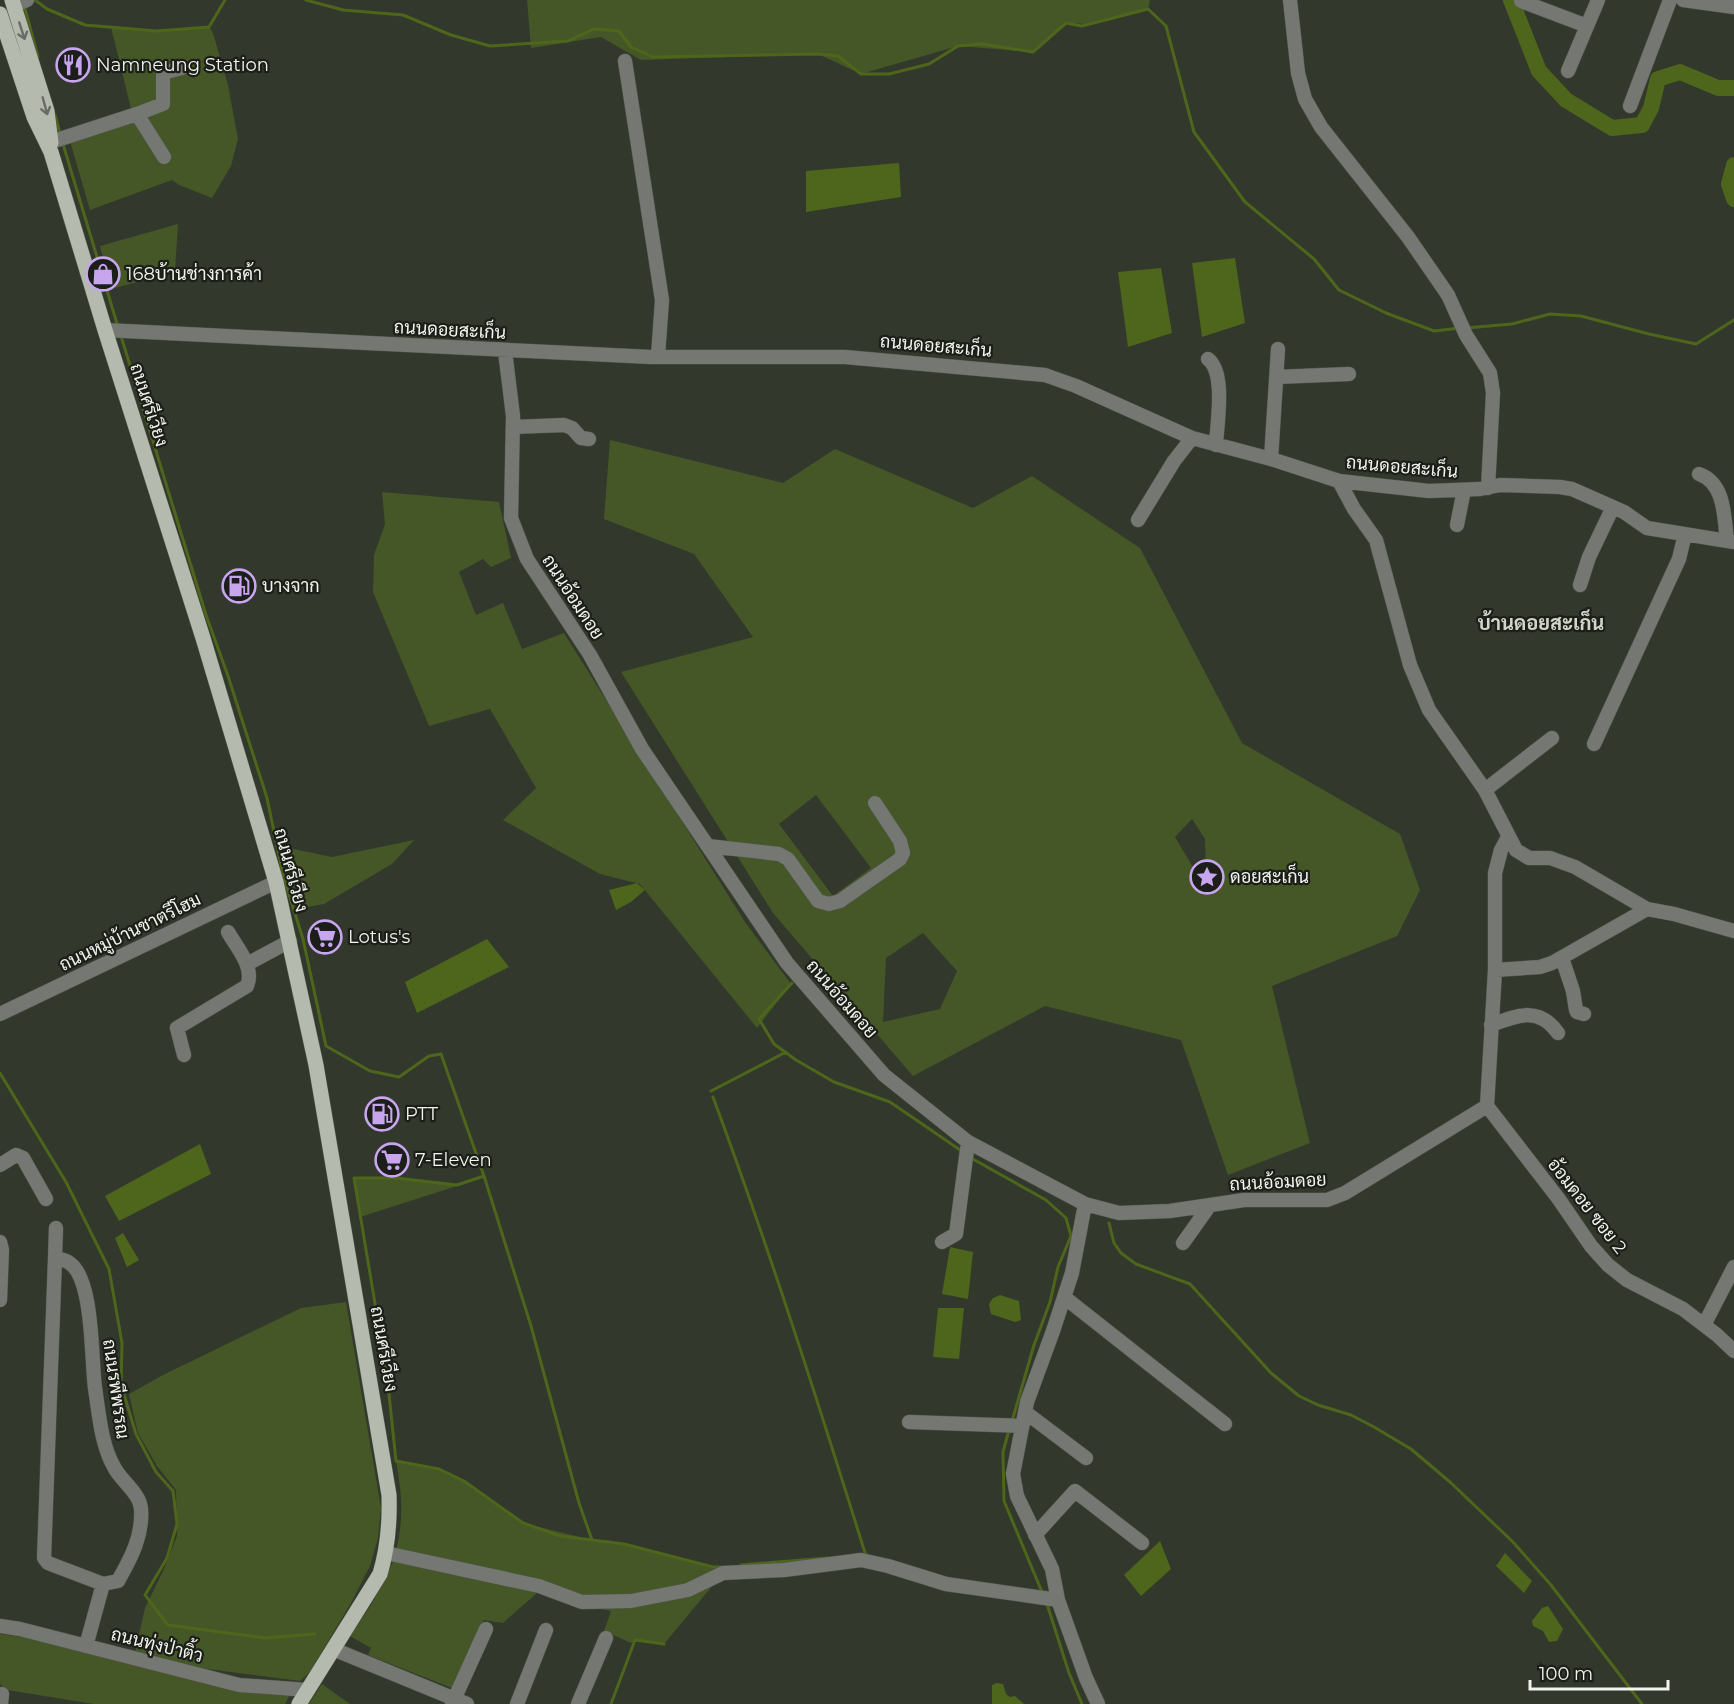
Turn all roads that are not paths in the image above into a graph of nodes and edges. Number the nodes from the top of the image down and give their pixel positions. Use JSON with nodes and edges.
{"nodes":[{"id":1,"x":1290,"y":0,"type":"edge"},
{"id":2,"x":1598,"y":0,"type":"edge"},
{"id":3,"x":1670,"y":0,"type":"edge"},
{"id":4,"x":1684,"y":0,"type":"edge"},
{"id":5,"x":1521,"y":1,"type":"edge"},
{"id":6,"x":18,"y":2,"type":"edge"},
{"id":7,"x":1734,"y":7,"type":"edge"},
{"id":8,"x":0,"y":14,"type":"edge"},
{"id":9,"x":1587,"y":26,"type":"junction"},
{"id":10,"x":625,"y":61,"type":"dead end"},
{"id":11,"x":182,"y":68,"type":"dead end"},
{"id":12,"x":1568,"y":71,"type":"dead end"},
{"id":13,"x":1630,"y":106,"type":"dead end"},
{"id":14,"x":137,"y":114,"type":"junction"},
{"id":15,"x":58,"y":142,"type":"junction"},
{"id":16,"x":164,"y":157,"type":"dead end"},
{"id":17,"x":105,"y":330,"type":"junction"},
{"id":18,"x":1278,"y":348,"type":"dead end"},
{"id":19,"x":506,"y":351,"type":"junction"},
{"id":20,"x":658,"y":356,"type":"junction"},
{"id":21,"x":1208,"y":359,"type":"dead end"},
{"id":22,"x":1349,"y":374,"type":"dead end"},
{"id":23,"x":1275,"y":377,"type":"junction"},
{"id":24,"x":513,"y":427,"type":"junction"},
{"id":25,"x":1192,"y":438,"type":"junction"},
{"id":26,"x":589,"y":439,"type":"dead end"},
{"id":27,"x":1216,"y":445,"type":"junction"},
{"id":28,"x":1271,"y":459,"type":"junction"},
{"id":29,"x":1699,"y":474,"type":"dead end"},
{"id":30,"x":1339,"y":481,"type":"junction"},
{"id":31,"x":1488,"y":488,"type":"junction"},
{"id":32,"x":1464,"y":490,"type":"junction"},
{"id":33,"x":1613,"y":507,"type":"junction"},
{"id":34,"x":1138,"y":520,"type":"dead end"},
{"id":35,"x":1457,"y":525,"type":"dead end"},
{"id":36,"x":1685,"y":534,"type":"junction"},
{"id":37,"x":1731,"y":541,"type":"edge"},
{"id":38,"x":1580,"y":585,"type":"dead end"},
{"id":39,"x":1552,"y":738,"type":"dead end"},
{"id":40,"x":1594,"y":744,"type":"dead end"},
{"id":41,"x":1485,"y":790,"type":"junction"},
{"id":42,"x":875,"y":803,"type":"dead end"},
{"id":43,"x":1508,"y":837,"type":"junction"},
{"id":44,"x":708,"y":846,"type":"junction"},
{"id":45,"x":276,"y":882,"type":"junction"},
{"id":46,"x":1647,"y":909,"type":"junction"},
{"id":47,"x":1734,"y":931,"type":"edge"},
{"id":48,"x":228,"y":932,"type":"dead end"},
{"id":49,"x":290,"y":940,"type":"junction"},
{"id":50,"x":1562,"y":958,"type":"junction"},
{"id":51,"x":247,"y":964,"type":"junction"},
{"id":52,"x":1495,"y":970,"type":"junction"},
{"id":53,"x":0,"y":1014,"type":"edge"},
{"id":54,"x":1584,"y":1014,"type":"dead end"},
{"id":55,"x":1491,"y":1025,"type":"junction"},
{"id":56,"x":1558,"y":1033,"type":"dead end"},
{"id":57,"x":184,"y":1054,"type":"dead end"},
{"id":58,"x":1487,"y":1106,"type":"junction"},
{"id":59,"x":969,"y":1142,"type":"junction"},
{"id":60,"x":0,"y":1165,"type":"edge"},
{"id":61,"x":46,"y":1199,"type":"dead end"},
{"id":62,"x":1085,"y":1204,"type":"junction"},
{"id":63,"x":1210,"y":1205,"type":"junction"},
{"id":64,"x":56,"y":1228,"type":"dead end"},
{"id":65,"x":0,"y":1242,"type":"edge"},
{"id":66,"x":942,"y":1242,"type":"dead end"},
{"id":67,"x":1183,"y":1243,"type":"dead end"},
{"id":68,"x":55,"y":1258,"type":"junction"},
{"id":69,"x":1734,"y":1267,"type":"edge"},
{"id":70,"x":1064,"y":1297,"type":"junction"},
{"id":71,"x":0,"y":1300,"type":"edge"},
{"id":72,"x":1704,"y":1325,"type":"junction"},
{"id":73,"x":1734,"y":1351,"type":"edge"},
{"id":74,"x":1024,"y":1412,"type":"junction"},
{"id":75,"x":909,"y":1422,"type":"dead end"},
{"id":76,"x":1225,"y":1424,"type":"dead end"},
{"id":77,"x":1022,"y":1426,"type":"junction"},
{"id":78,"x":1086,"y":1458,"type":"dead end"},
{"id":79,"x":1035,"y":1535,"type":"junction"},
{"id":80,"x":1142,"y":1544,"type":"dead end"},
{"id":81,"x":386,"y":1553,"type":"junction"},
{"id":82,"x":103,"y":1584,"type":"junction"},
{"id":83,"x":1058,"y":1600,"type":"junction"},
{"id":84,"x":0,"y":1626,"type":"edge"},
{"id":85,"x":486,"y":1629,"type":"dead end"},
{"id":86,"x":546,"y":1630,"type":"dead end"},
{"id":87,"x":606,"y":1638,"type":"dead end"},
{"id":88,"x":86,"y":1646,"type":"junction"},
{"id":89,"x":333,"y":1649,"type":"junction"},
{"id":90,"x":307,"y":1690,"type":"junction"},
{"id":91,"x":458,"y":1702,"type":"edge"},
{"id":92,"x":298,"y":1704,"type":"edge"},
{"id":93,"x":517,"y":1704,"type":"edge"},
{"id":94,"x":578,"y":1704,"type":"edge"},
{"id":95,"x":1098,"y":1704,"type":"edge"}],
"edges":[{"from":1,"to":31,"type":"street"},
{"from":2,"to":9,"type":"street"},
{"from":3,"to":13,"type":"street"},
{"from":4,"to":7,"type":"street"},
{"from":5,"to":9,"type":"street"},
{"from":6,"to":15,"type":"main road","name":"ถนนศรีเวียง","one_way":true},
{"from":8,"to":15,"type":"main road","name":"ถนนศรีเวียง"},
{"from":9,"to":12,"type":"street"},
{"from":10,"to":20,"type":"street"},
{"from":11,"to":14,"type":"street"},
{"from":14,"to":15,"type":"street"},
{"from":14,"to":16,"type":"street"},
{"from":15,"to":17,"type":"main road","name":"ถนนศรีเวียง"},
{"from":17,"to":19,"type":"street","name":"ถนนดอยสะเก็น"},
{"from":17,"to":45,"type":"main road","name":"ถนนศรีเวียง"},
{"from":18,"to":23,"type":"street"},
{"from":19,"to":20,"type":"street","name":"ถนนดอยสะเก็น"},
{"from":19,"to":24,"type":"street","name":"ถนนอ้อมดอย"},
{"from":20,"to":25,"type":"street","name":"ถนนดอยสะเก็น"},
{"from":21,"to":27,"type":"street"},
{"from":22,"to":23,"type":"street"},
{"from":23,"to":28,"type":"street"},
{"from":24,"to":26,"type":"street"},
{"from":24,"to":44,"type":"street","name":"ถนนอ้อมดอย"},
{"from":25,"to":27,"type":"street","name":"ถนนดอยสะเก็น"},
{"from":25,"to":34,"type":"street"},
{"from":27,"to":28,"type":"street","name":"ถนนดอยสะเก็น"},
{"from":28,"to":30,"type":"street","name":"ถนนดอยสะเก็น"},
{"from":29,"to":37,"type":"street"},
{"from":30,"to":32,"type":"street","name":"ถนนดอยสะเก็น"},
{"from":30,"to":41,"type":"street"},
{"from":31,"to":32,"type":"street","name":"ถนนดอยสะเก็น"},
{"from":31,"to":33,"type":"street","name":"ถนนดอยสะเก็น"},
{"from":32,"to":35,"type":"street"},
{"from":33,"to":36,"type":"street","name":"ถนนดอยสะเก็น"},
{"from":33,"to":38,"type":"street"},
{"from":36,"to":37,"type":"street","name":"ถนนดอยสะเก็น"},
{"from":36,"to":40,"type":"street"},
{"from":39,"to":41,"type":"street"},
{"from":41,"to":43,"type":"street"},
{"from":42,"to":44,"type":"street"},
{"from":43,"to":46,"type":"street"},
{"from":43,"to":52,"type":"street"},
{"from":44,"to":59,"type":"street","name":"ถนนอ้อมดอย"},
{"from":45,"to":49,"type":"main road","name":"ถนนศรีเวียง"},
{"from":45,"to":53,"type":"street","name":"ถนนหมู่บ้านชาตรีโฮม"},
{"from":46,"to":47,"type":"street"},
{"from":46,"to":50,"type":"street"},
{"from":48,"to":51,"type":"street"},
{"from":49,"to":51,"type":"street"},
{"from":49,"to":81,"type":"main road","name":"ถนนศรีเวียง"},
{"from":50,"to":52,"type":"street"},
{"from":50,"to":54,"type":"street"},
{"from":51,"to":57,"type":"street"},
{"from":52,"to":55,"type":"street"},
{"from":55,"to":56,"type":"street"},
{"from":55,"to":58,"type":"street"},
{"from":58,"to":63,"type":"street","name":"ถนนอ้อมดอย"},
{"from":58,"to":72,"type":"street","name":"อ้อมดอย ซอย 2"},
{"from":59,"to":62,"type":"street","name":"ถนนอ้อมดอย"},
{"from":59,"to":66,"type":"street"},
{"from":60,"to":61,"type":"street"},
{"from":62,"to":63,"type":"street","name":"ถนนอ้อมดอย"},
{"from":62,"to":70,"type":"street"},
{"from":63,"to":67,"type":"street"},
{"from":64,"to":68,"type":"street"},
{"from":65,"to":71,"type":"street"},
{"from":68,"to":82,"type":"street"},
{"from":68,"to":82,"type":"street","name":"ถนนรพีพรรณ"},
{"from":69,"to":72,"type":"street"},
{"from":70,"to":74,"type":"street"},
{"from":70,"to":76,"type":"street"},
{"from":72,"to":73,"type":"street","name":"อ้อมดอย ซอย 2"},
{"from":74,"to":77,"type":"street"},
{"from":74,"to":78,"type":"street"},
{"from":75,"to":77,"type":"street"},
{"from":77,"to":79,"type":"street"},
{"from":79,"to":80,"type":"street"},
{"from":79,"to":83,"type":"street"},
{"from":81,"to":83,"type":"street"},
{"from":81,"to":89,"type":"main road","name":"ถนนศรีเวียง"},
{"from":82,"to":88,"type":"street"},
{"from":83,"to":95,"type":"street"},
{"from":84,"to":88,"type":"street","name":"ถนนทุ่งป่าติ้ว"},
{"from":85,"to":91,"type":"street"},
{"from":86,"to":93,"type":"street"},
{"from":87,"to":94,"type":"street"},
{"from":88,"to":90,"type":"street","name":"ถนนทุ่งป่าติ้ว"},
{"from":89,"to":90,"type":"main road","name":"ถนนศรีเวียง"},
{"from":89,"to":91,"type":"street"},
{"from":90,"to":92,"type":"main road","name":"ถนนศรีเวียง"}]}
